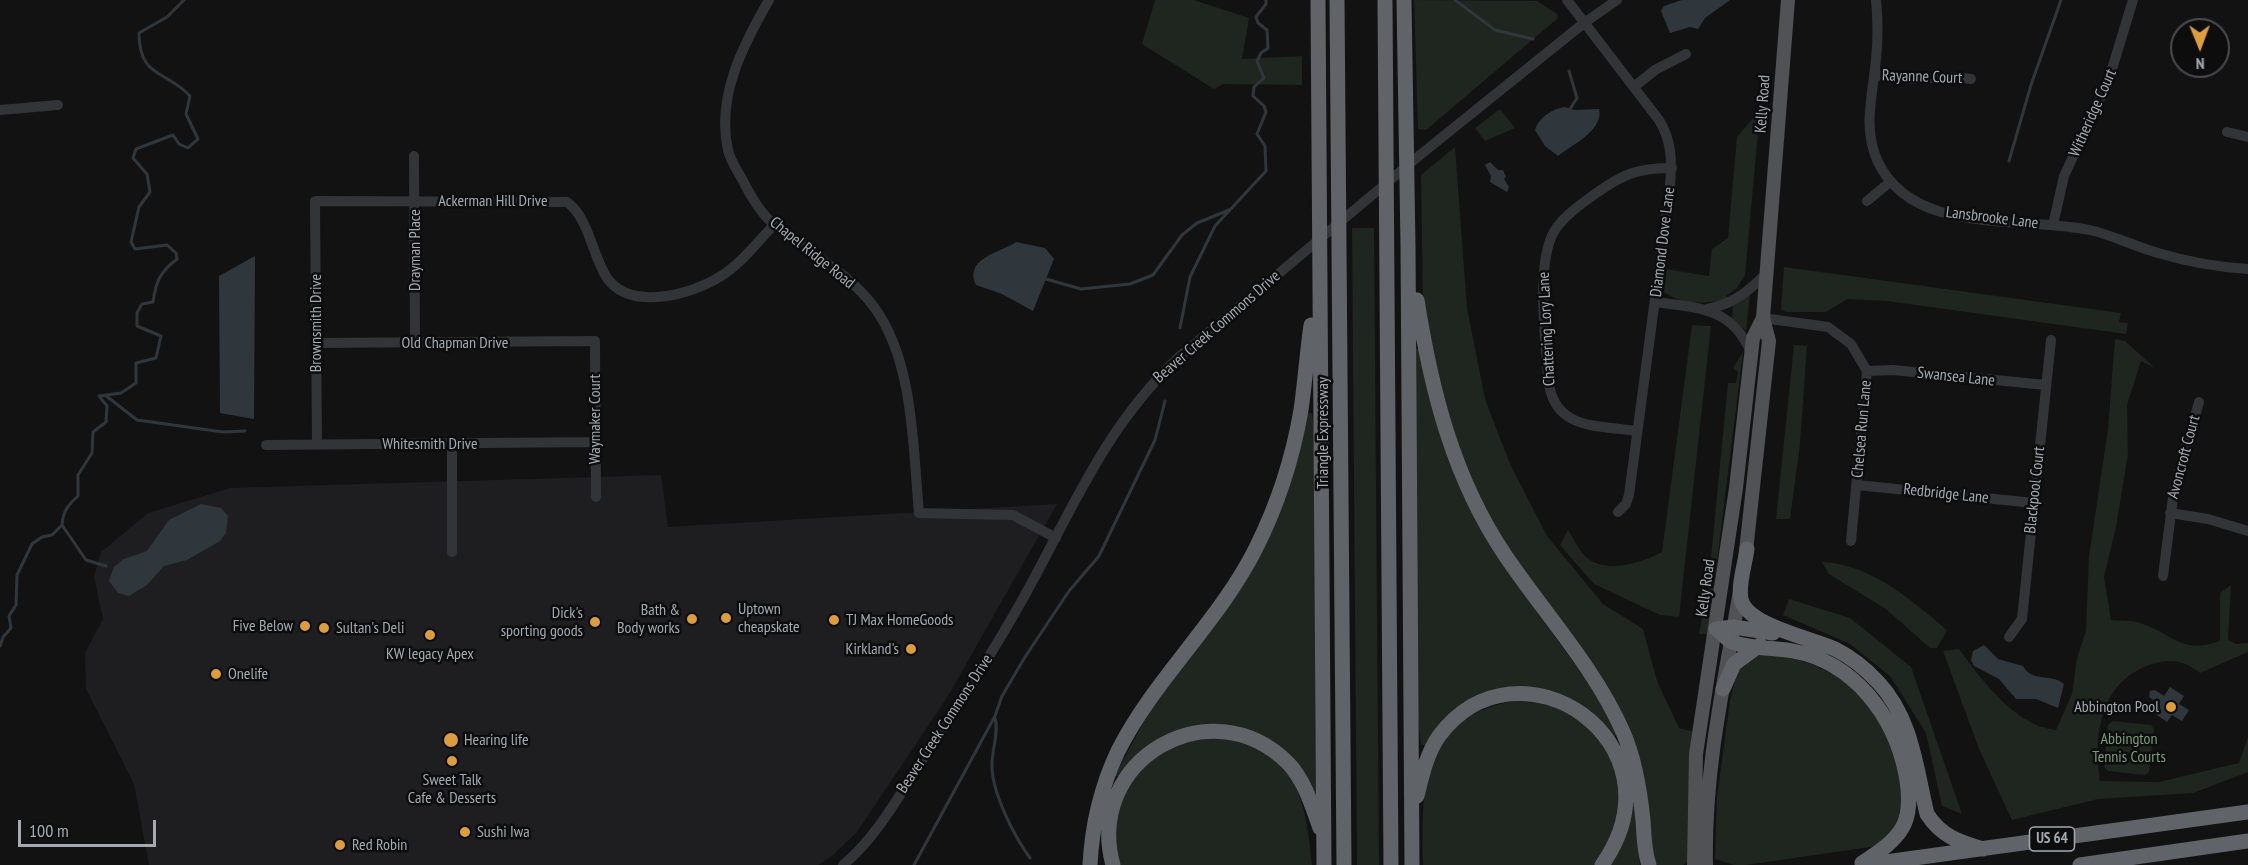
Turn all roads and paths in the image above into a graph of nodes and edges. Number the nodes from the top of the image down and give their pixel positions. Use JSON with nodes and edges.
{"nodes":[{"id":1,"x":769,"y":0,"type":"edge"},
{"id":2,"x":1318,"y":0,"type":"edge"},
{"id":3,"x":1337,"y":0,"type":"edge"},
{"id":4,"x":1385,"y":0,"type":"edge"},
{"id":5,"x":1404,"y":0,"type":"edge"},
{"id":6,"x":1567,"y":0,"type":"edge"},
{"id":7,"x":1617,"y":0,"type":"edge"},
{"id":8,"x":1788,"y":0,"type":"edge"},
{"id":9,"x":1876,"y":0,"type":"edge"},
{"id":10,"x":2133,"y":0,"type":"edge"},
{"id":11,"x":1584,"y":23,"type":"junction"},
{"id":12,"x":1686,"y":54,"type":"dead end"},
{"id":13,"x":1874,"y":75,"type":"junction"},
{"id":14,"x":1971,"y":79,"type":"dead end"},
{"id":15,"x":1635,"y":86,"type":"junction"},
{"id":16,"x":58,"y":105,"type":"dead end"},
{"id":17,"x":0,"y":110,"type":"edge"},
{"id":18,"x":2227,"y":132,"type":"dead end"},
{"id":19,"x":2248,"y":137,"type":"edge"},
{"id":20,"x":414,"y":156,"type":"dead end"},
{"id":21,"x":1672,"y":168,"type":"junction"},
{"id":22,"x":1890,"y":182,"type":"junction"},
{"id":23,"x":315,"y":201,"type":"joint"},
{"id":24,"x":414,"y":201,"type":"junction"},
{"id":25,"x":1867,"y":201,"type":"dead end"},
{"id":26,"x":774,"y":225,"type":"junction"},
{"id":27,"x":2053,"y":225,"type":"junction"},
{"id":28,"x":1408,"y":246,"type":"junction"},
{"id":29,"x":2248,"y":269,"type":"edge"},
{"id":30,"x":1767,"y":273,"type":"junction"},
{"id":31,"x":1318,"y":280,"type":"junction"},
{"id":32,"x":1655,"y":302,"type":"junction"},
{"id":33,"x":1706,"y":309,"type":"junction"},
{"id":34,"x":1763,"y":318,"type":"junction"},
{"id":35,"x":2051,"y":340,"type":"dead end"},
{"id":36,"x":595,"y":341,"type":"joint"},
{"id":37,"x":415,"y":343,"type":"junction"},
{"id":38,"x":316,"y":344,"type":"junction"},
{"id":39,"x":1751,"y":353,"type":"junction"},
{"id":40,"x":1867,"y":371,"type":"junction"},
{"id":41,"x":2046,"y":385,"type":"junction"},
{"id":42,"x":2199,"y":402,"type":"dead end"},
{"id":43,"x":1637,"y":430,"type":"junction"},
{"id":44,"x":595,"y":442,"type":"junction"},
{"id":45,"x":452,"y":444,"type":"junction"},
{"id":46,"x":317,"y":445,"type":"junction"},
{"id":47,"x":266,"y":446,"type":"dead end"},
{"id":48,"x":1857,"y":485,"type":"junction"},
{"id":49,"x":596,"y":497,"type":"dead end"},
{"id":50,"x":2034,"y":503,"type":"junction"},
{"id":51,"x":1618,"y":512,"type":"dead end"},
{"id":52,"x":2170,"y":513,"type":"junction"},
{"id":53,"x":2248,"y":531,"type":"edge"},
{"id":54,"x":1056,"y":538,"type":"junction"},
{"id":55,"x":1851,"y":541,"type":"dead end"},
{"id":56,"x":1747,"y":549,"type":"junction"},
{"id":57,"x":452,"y":552,"type":"dead end"},
{"id":58,"x":2163,"y":576,"type":"dead end"},
{"id":59,"x":1716,"y":629,"type":"junction"},
{"id":60,"x":1733,"y":634,"type":"junction"},
{"id":61,"x":1797,"y":635,"type":"junction"},
{"id":62,"x":2009,"y":637,"type":"dead end"},
{"id":63,"x":1760,"y":645,"type":"junction"},
{"id":64,"x":1722,"y":688,"type":"junction"},
{"id":65,"x":2248,"y":812,"type":"edge"},
{"id":66,"x":1412,"y":819,"type":"junction"},
{"id":67,"x":1323,"y":838,"type":"junction"},
{"id":68,"x":2248,"y":841,"type":"edge"},
{"id":69,"x":1700,"y":849,"type":"junction"},
{"id":70,"x":1983,"y":849,"type":"junction"},
{"id":71,"x":843,"y":865,"type":"edge"},
{"id":72,"x":1090,"y":865,"type":"edge"},
{"id":73,"x":1113,"y":865,"type":"edge"},
{"id":74,"x":1324,"y":865,"type":"edge"},
{"id":75,"x":1344,"y":865,"type":"edge"},
{"id":76,"x":1392,"y":865,"type":"edge"},
{"id":77,"x":1412,"y":865,"type":"edge"},
{"id":78,"x":1602,"y":865,"type":"edge"},
{"id":79,"x":1649,"y":865,"type":"edge"},
{"id":80,"x":1694,"y":865,"type":"edge"},
{"id":81,"x":1706,"y":865,"type":"edge"},
{"id":82,"x":1862,"y":865,"type":"edge"},
{"id":83,"x":2080,"y":865,"type":"edge"}],
"edges":[{"from":1,"to":26,"type":"street","name":"Chapel Ridge Road"},
{"from":2,"to":31,"type":"highway"},
{"from":3,"to":75,"type":"highway","name":"Triangle Expressway"},
{"from":4,"to":76,"type":"highway"},
{"from":5,"to":28,"type":"highway"},
{"from":6,"to":11,"type":"street","name":"Diamond Dove Lane"},
{"from":7,"to":11,"type":"street","name":"Beaver Creek Commons Drive"},
{"from":8,"to":30,"type":"main road","name":"Kelly Road"},
{"from":9,"to":13,"type":"street","name":"Lansbrooke Lane"},
{"from":10,"to":27,"type":"street","name":"Witheridge Court"},
{"from":11,"to":15,"type":"street","name":"Diamond Dove Lane"},
{"from":11,"to":54,"type":"street","name":"Beaver Creek Commons Drive"},
{"from":12,"to":15,"type":"street"},
{"from":13,"to":14,"type":"street","name":"Rayanne Court"},
{"from":13,"to":22,"type":"street","name":"Lansbrooke Lane"},
{"from":15,"to":21,"type":"street","name":"Diamond Dove Lane"},
{"from":16,"to":17,"type":"street"},
{"from":18,"to":19,"type":"street"},
{"from":20,"to":24,"type":"street","name":"Drayman Place"},
{"from":21,"to":32,"type":"street","name":"Diamond Dove Lane"},
{"from":21,"to":43,"type":"street","name":"Chattering Lory Lane"},
{"from":22,"to":25,"type":"street"},
{"from":22,"to":27,"type":"street","name":"Lansbrooke Lane"},
{"from":23,"to":24,"type":"street","name":"Ackerman Hill Drive"},
{"from":23,"to":38,"type":"street","name":"Brownsmith Drive"},
{"from":24,"to":26,"type":"street","name":"Ackerman Hill Drive"},
{"from":24,"to":37,"type":"street","name":"Drayman Place"},
{"from":26,"to":54,"type":"street","name":"Chapel Ridge Road"},
{"from":27,"to":29,"type":"street","name":"Lansbrooke Lane"},
{"from":28,"to":66,"type":"highway"},
{"from":28,"to":79,"type":"highway"},
{"from":30,"to":33,"type":"street"},
{"from":30,"to":34,"type":"main road","name":"Kelly Road"},
{"from":31,"to":67,"type":"highway"},
{"from":31,"to":72,"type":"highway"},
{"from":32,"to":33,"type":"street"},
{"from":32,"to":43,"type":"street","name":"Diamond Dove Lane"},
{"from":33,"to":39,"type":"street"},
{"from":34,"to":39,"type":"main road","name":"Kelly Road"},
{"from":34,"to":40,"type":"street","name":"Chelsea Run Lane"},
{"from":34,"to":56,"type":"main road","name":"Kelly Road"},
{"from":35,"to":41,"type":"street","name":"Blackpool Court"},
{"from":36,"to":37,"type":"street","name":"Old Chapman Drive"},
{"from":36,"to":44,"type":"street","name":"Waymaker Court"},
{"from":37,"to":38,"type":"street","name":"Old Chapman Drive"},
{"from":38,"to":46,"type":"street","name":"Brownsmith Drive"},
{"from":39,"to":59,"type":"main road","name":"Kelly Road"},
{"from":40,"to":41,"type":"street","name":"Swansea Lane"},
{"from":40,"to":48,"type":"street","name":"Chelsea Run Lane"},
{"from":41,"to":50,"type":"street","name":"Blackpool Court"},
{"from":42,"to":52,"type":"street","name":"Avoncroft Court"},
{"from":43,"to":51,"type":"street","name":"Diamond Dove Lane"},
{"from":44,"to":45,"type":"street","name":"Whitesmith Drive"},
{"from":44,"to":49,"type":"street","name":"Waymaker Court"},
{"from":45,"to":46,"type":"street","name":"Whitesmith Drive"},
{"from":45,"to":57,"type":"street"},
{"from":46,"to":47,"type":"street","name":"Whitesmith Drive"},
{"from":48,"to":50,"type":"street","name":"Redbridge Lane"},
{"from":48,"to":55,"type":"street","name":"Chelsea Run Lane"},
{"from":50,"to":62,"type":"street","name":"Blackpool Court"},
{"from":52,"to":53,"type":"street"},
{"from":52,"to":58,"type":"street","name":"Avoncroft Court"},
{"from":54,"to":71,"type":"street","name":"Beaver Creek Commons Drive"},
{"from":56,"to":60,"type":"main road","name":"Kelly Road"},
{"from":56,"to":61,"type":"highway"},
{"from":59,"to":60,"type":"highway"},
{"from":59,"to":69,"type":"main road","name":"Kelly Road"},
{"from":60,"to":61,"type":"highway"},
{"from":60,"to":63,"type":"highway"},
{"from":60,"to":64,"type":"main road","name":"Kelly Road"},
{"from":61,"to":70,"type":"highway"},
{"from":63,"to":64,"type":"highway"},
{"from":63,"to":82,"type":"highway"},
{"from":64,"to":69,"type":"main road","name":"Kelly Road"},
{"from":65,"to":70,"type":"highway","number":"US 64"},
{"from":66,"to":77,"type":"highway"},
{"from":66,"to":78,"type":"highway"},
{"from":67,"to":73,"type":"highway"},
{"from":67,"to":74,"type":"highway"},
{"from":68,"to":83,"type":"highway","number":"US 64"},
{"from":69,"to":80,"type":"main road","name":"Kelly Road"},
{"from":69,"to":81,"type":"main road","name":"Kelly Road"},
{"from":70,"to":82,"type":"highway","number":"US 64"}]}
